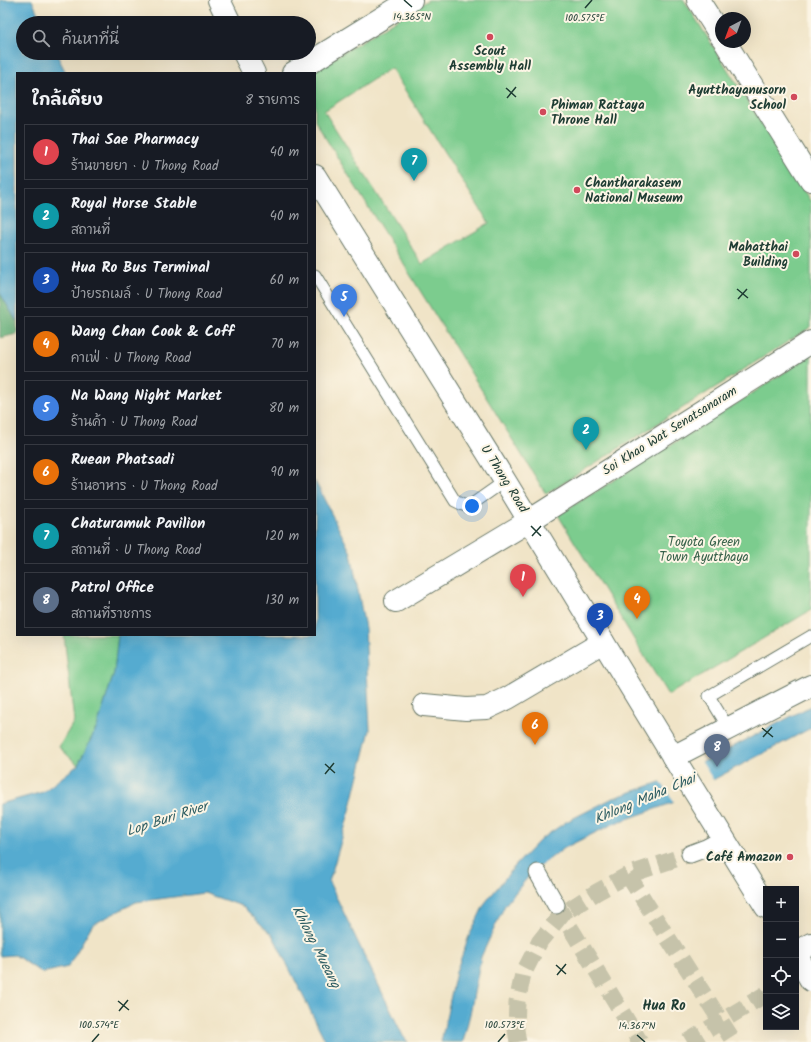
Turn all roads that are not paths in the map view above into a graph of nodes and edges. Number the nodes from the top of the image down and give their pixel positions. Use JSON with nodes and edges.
{"nodes":[{"id":1,"x":219,"y":0,"type":"edge"},
{"id":2,"x":411,"y":0,"type":"edge"},
{"id":3,"x":698,"y":0,"type":"edge"},
{"id":4,"x":227,"y":16,"type":"edge"},
{"id":5,"x":715,"y":27,"type":"edge"},
{"id":6,"x":729,"y":48,"type":"edge"},
{"id":7,"x":316,"y":59,"type":"edge"},
{"id":8,"x":248,"y":60,"type":"edge"},
{"id":9,"x":314,"y":60,"type":"edge"},
{"id":10,"x":254,"y":72,"type":"edge"},
{"id":11,"x":295,"y":72,"type":"edge"},
{"id":12,"x":316,"y":178,"type":"edge"},
{"id":13,"x":811,"y":180,"type":"edge"},
{"id":14,"x":316,"y":277,"type":"edge"},
{"id":15,"x":811,"y":342,"type":"edge"},
{"id":16,"x":505,"y":481,"type":"junction"},
{"id":17,"x":529,"y":521,"type":"junction"},
{"id":18,"x":396,"y":601,"type":"dead end"},
{"id":19,"x":811,"y":636,"type":"edge"},
{"id":20,"x":603,"y":642,"type":"junction"},
{"id":21,"x":811,"y":686,"type":"edge"},
{"id":22,"x":424,"y":705,"type":"dead end"},
{"id":23,"x":729,"y":728,"type":"junction"},
{"id":24,"x":676,"y":763,"type":"junction"},
{"id":25,"x":723,"y":839,"type":"junction"},
{"id":26,"x":690,"y":854,"type":"tunnel mouth"},
{"id":27,"x":538,"y":873,"type":"dead end"},
{"id":28,"x":763,"y":902,"type":"edge"},
{"id":29,"x":556,"y":905,"type":"tunnel mouth"},
{"id":30,"x":811,"y":944,"type":"edge"},
{"id":31,"x":801,"y":967,"type":"edge"}],
"edges":[{"from":1,"to":4,"type":"street"},
{"from":2,"to":7,"type":"street"},
{"from":3,"to":5,"type":"street"},
{"from":6,"to":13,"type":"street"},
{"from":8,"to":10,"type":"street"},
{"from":9,"to":11,"type":"street"},
{"from":12,"to":16,"type":"street","name":"U Thong Road"},
{"from":14,"to":16,"type":"lane"},
{"from":15,"to":17,"type":"street","name":"Soi Khao Wat Senatsanaram"},
{"from":16,"to":17,"type":"street","name":"U Thong Road"},
{"from":17,"to":18,"type":"street","name":"Soi Khao Wat Senatsanaram"},
{"from":17,"to":20,"type":"street","name":"U Thong Road"},
{"from":19,"to":23,"type":"lane"},
{"from":20,"to":22,"type":"street"},
{"from":20,"to":24,"type":"street","name":"U Thong Road"},
{"from":21,"to":23,"type":"street"},
{"from":23,"to":24,"type":"street"},
{"from":24,"to":25,"type":"street","name":"U Thong Road"},
{"from":25,"to":26,"type":"street"},
{"from":25,"to":28,"type":"street","name":"U Thong Road"},
{"from":27,"to":29,"type":"street"},
{"from":30,"to":31,"type":"street"}]}
